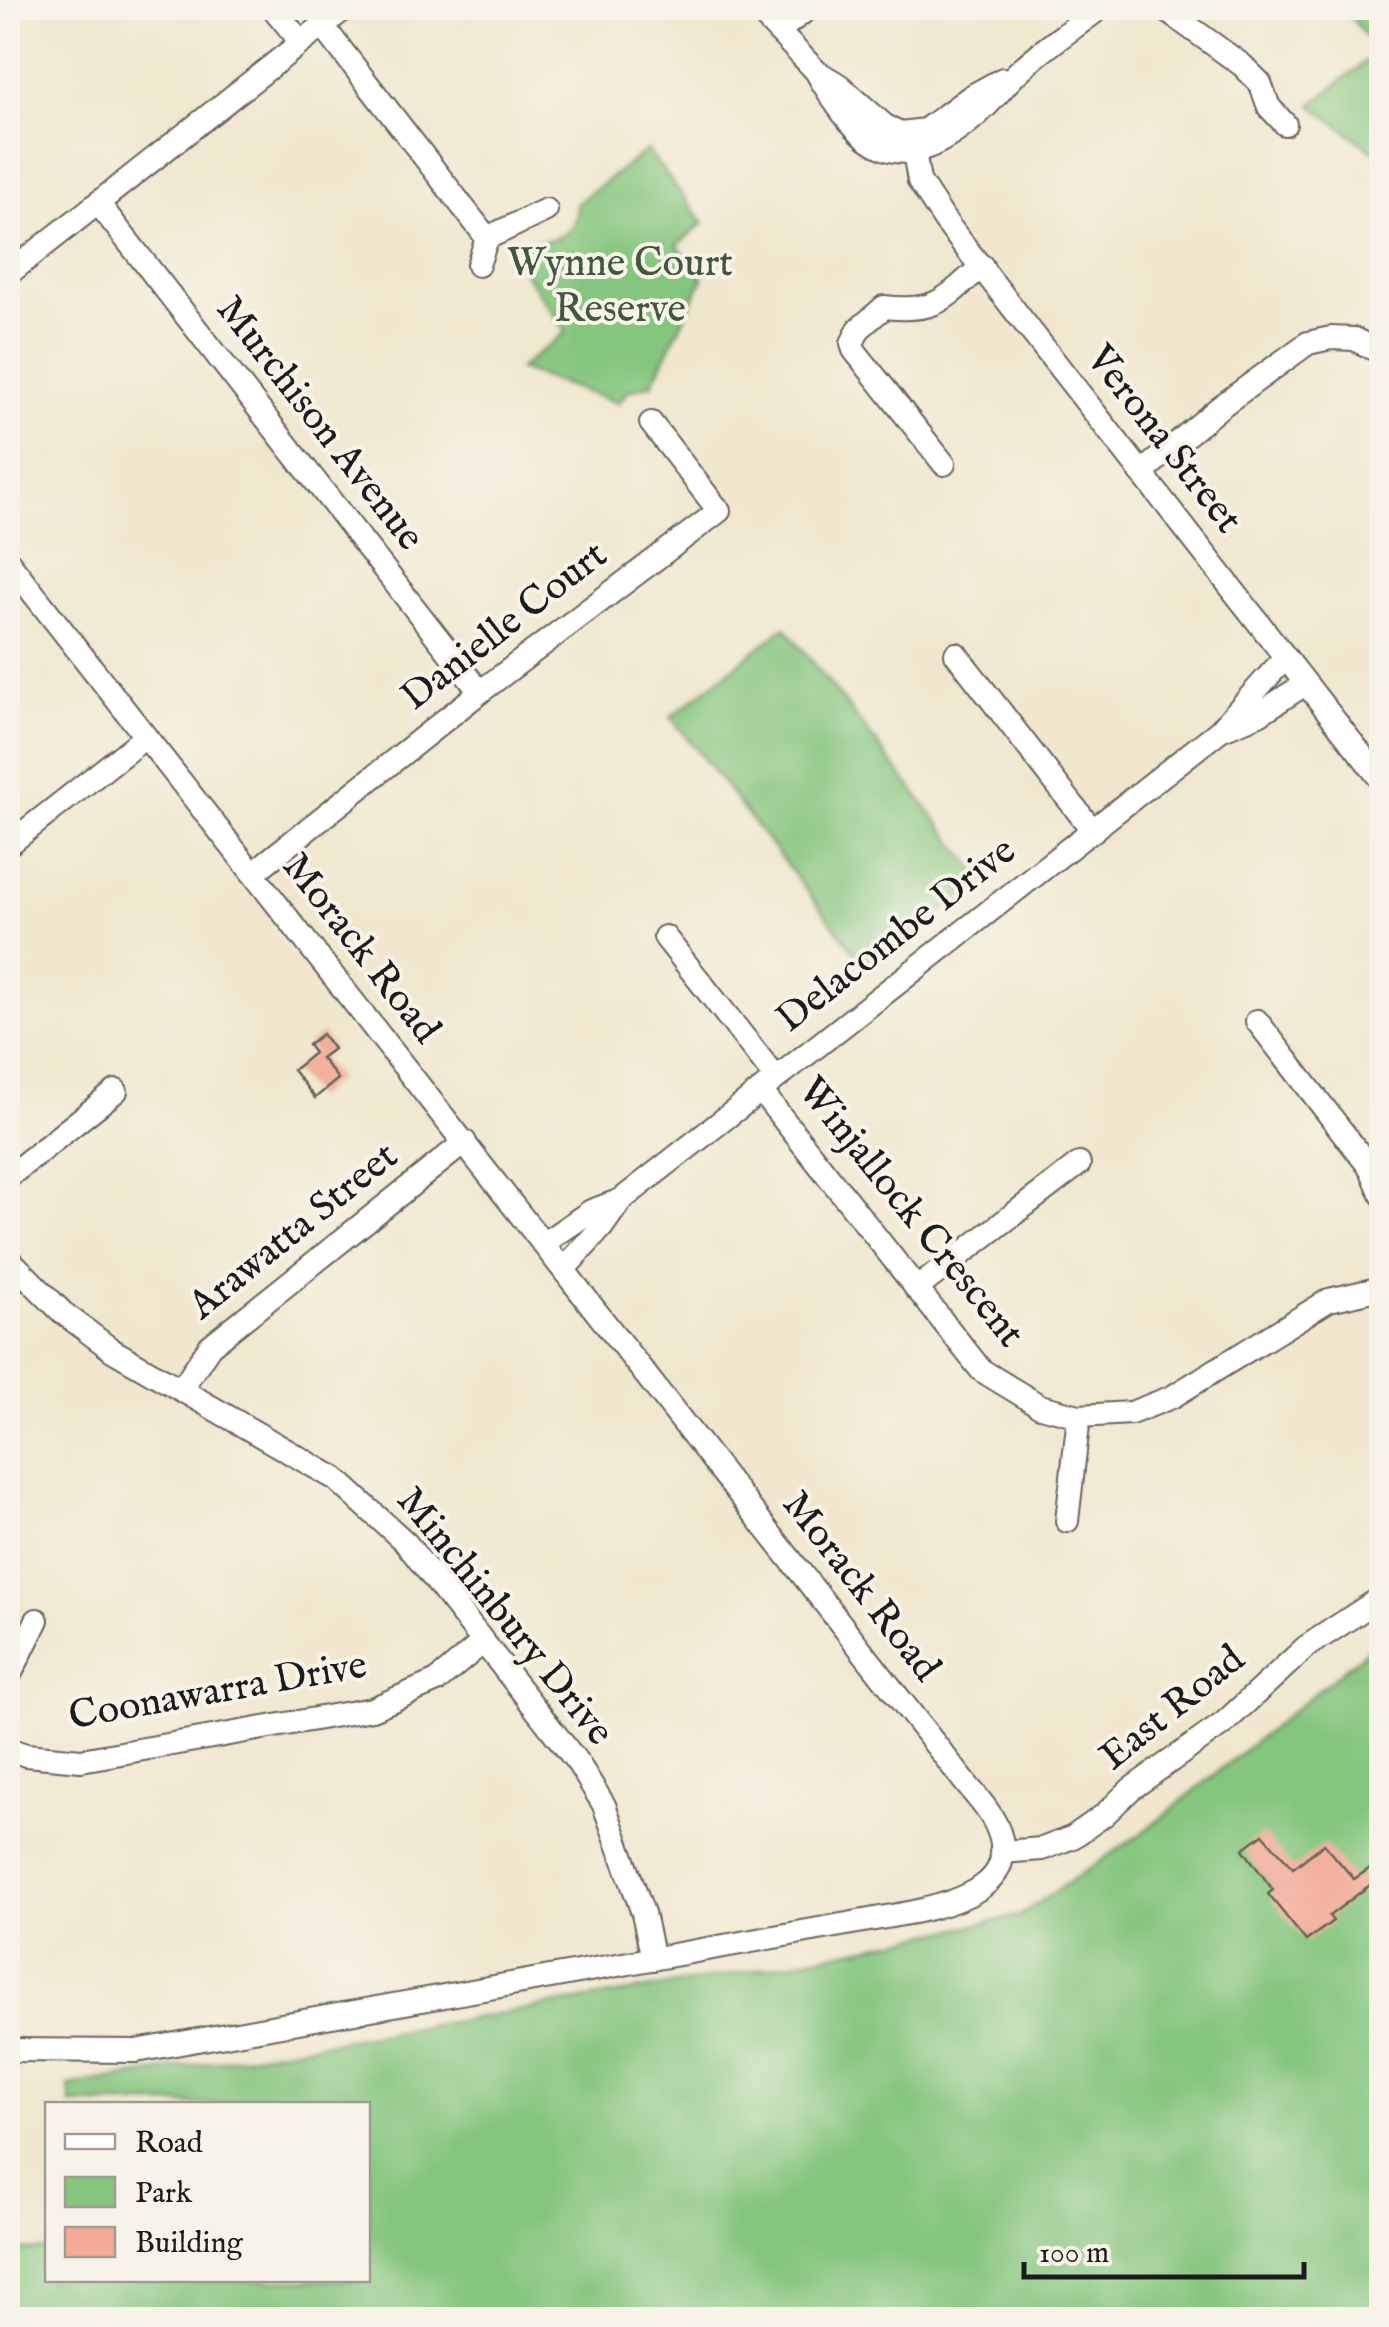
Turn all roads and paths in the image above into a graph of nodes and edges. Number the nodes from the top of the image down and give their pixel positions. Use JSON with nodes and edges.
{"nodes":[{"id":1,"x":274,"y":8,"type":"edge"},
{"id":2,"x":345,"y":8,"type":"edge"},
{"id":3,"x":756,"y":8,"type":"edge"},
{"id":4,"x":809,"y":8,"type":"edge"},
{"id":5,"x":1100,"y":8,"type":"edge"},
{"id":6,"x":1162,"y":8,"type":"edge"},
{"id":7,"x":322,"y":26,"type":"junction"},
{"id":8,"x":778,"y":31,"type":"junction"},
{"id":9,"x":300,"y":42,"type":"junction"},
{"id":10,"x":1285,"y":124,"type":"dead end"},
{"id":11,"x":911,"y":142,"type":"junction"},
{"id":12,"x":98,"y":203,"type":"junction"},
{"id":13,"x":546,"y":210,"type":"dead end"},
{"id":14,"x":488,"y":238,"type":"junction"},
{"id":15,"x":478,"y":265,"type":"dead end"},
{"id":16,"x":982,"y":266,"type":"junction"},
{"id":17,"x":8,"y":274,"type":"edge"},
{"id":18,"x":1382,"y":353,"type":"edge"},
{"id":19,"x":651,"y":424,"type":"dead end"},
{"id":20,"x":944,"y":464,"type":"dead end"},
{"id":21,"x":1142,"y":473,"type":"junction"},
{"id":22,"x":8,"y":560,"type":"edge"},
{"id":23,"x":956,"y":654,"type":"dead end"},
{"id":24,"x":1285,"y":658,"type":"junction"},
{"id":25,"x":1305,"y":684,"type":"junction"},
{"id":26,"x":480,"y":692,"type":"junction"},
{"id":27,"x":1220,"y":730,"type":"junction"},
{"id":28,"x":145,"y":737,"type":"junction"},
{"id":29,"x":1382,"y":781,"type":"edge"},
{"id":30,"x":1094,"y":831,"type":"junction"},
{"id":31,"x":8,"y":845,"type":"edge"},
{"id":32,"x":252,"y":873,"type":"junction"},
{"id":33,"x":665,"y":937,"type":"dead end"},
{"id":34,"x":1257,"y":1021,"type":"dead end"},
{"id":35,"x":768,"y":1084,"type":"junction"},
{"id":36,"x":116,"y":1091,"type":"dead end"},
{"id":37,"x":465,"y":1142,"type":"junction"},
{"id":38,"x":1079,"y":1164,"type":"dead end"},
{"id":39,"x":8,"y":1177,"type":"edge"},
{"id":40,"x":1382,"y":1196,"type":"edge"},
{"id":41,"x":621,"y":1200,"type":"junction"},
{"id":42,"x":544,"y":1243,"type":"junction"},
{"id":43,"x":8,"y":1258,"type":"edge"},
{"id":44,"x":564,"y":1268,"type":"junction"},
{"id":45,"x":1382,"y":1288,"type":"edge"},
{"id":46,"x":916,"y":1289,"type":"junction"},
{"id":47,"x":180,"y":1390,"type":"junction"},
{"id":48,"x":1079,"y":1416,"type":"junction"},
{"id":49,"x":1067,"y":1522,"type":"dead end"},
{"id":50,"x":1382,"y":1597,"type":"edge"},
{"id":51,"x":37,"y":1620,"type":"dead end"},
{"id":52,"x":483,"y":1642,"type":"junction"},
{"id":53,"x":8,"y":1678,"type":"edge"},
{"id":54,"x":8,"y":1749,"type":"edge"},
{"id":55,"x":1001,"y":1852,"type":"junction"},
{"id":56,"x":653,"y":1959,"type":"junction"},
{"id":57,"x":8,"y":2050,"type":"edge"}],
"edges":[{"from":1,"to":9,"type":"street"},
{"from":2,"to":7,"type":"street"},
{"from":3,"to":8,"type":"street"},
{"from":4,"to":8,"type":"street"},
{"from":5,"to":11,"type":"street"},
{"from":6,"to":10,"type":"street"},
{"from":7,"to":9,"type":"street"},
{"from":7,"to":14,"type":"street"},
{"from":8,"to":11,"type":"street"},
{"from":9,"to":12,"type":"street"},
{"from":11,"to":16,"type":"street","name":"Verona Street"},
{"from":12,"to":17,"type":"street"},
{"from":12,"to":26,"type":"street","name":"Murchison Avenue"},
{"from":13,"to":14,"type":"street"},
{"from":14,"to":15,"type":"street"},
{"from":16,"to":20,"type":"street"},
{"from":16,"to":21,"type":"street","name":"Verona Street"},
{"from":18,"to":21,"type":"street"},
{"from":19,"to":26,"type":"street","name":"Danielle Court"},
{"from":21,"to":24,"type":"street","name":"Verona Street"},
{"from":22,"to":28,"type":"street","name":"Morack Road"},
{"from":23,"to":30,"type":"street"},
{"from":24,"to":25,"type":"street","name":"Verona Street"},
{"from":24,"to":27,"type":"street","name":"Delacombe Drive"},
{"from":25,"to":27,"type":"street","name":"Delacombe Drive"},
{"from":25,"to":29,"type":"street","name":"Verona Street"},
{"from":26,"to":32,"type":"street","name":"Danielle Court"},
{"from":27,"to":30,"type":"street","name":"Delacombe Drive"},
{"from":28,"to":31,"type":"street"},
{"from":28,"to":32,"type":"street","name":"Morack Road"},
{"from":30,"to":35,"type":"street","name":"Delacombe Drive"},
{"from":32,"to":37,"type":"street","name":"Morack Road"},
{"from":33,"to":35,"type":"street","name":"Winjallock Crescent"},
{"from":34,"to":40,"type":"street"},
{"from":35,"to":41,"type":"street","name":"Delacombe Drive"},
{"from":35,"to":46,"type":"street","name":"Winjallock Crescent"},
{"from":36,"to":39,"type":"street"},
{"from":37,"to":42,"type":"street","name":"Morack Road"},
{"from":37,"to":47,"type":"street","name":"Arawatta Street"},
{"from":38,"to":46,"type":"street"},
{"from":41,"to":42,"type":"street","name":"Delacombe Drive"},
{"from":41,"to":44,"type":"street","name":"Delacombe Drive"},
{"from":42,"to":44,"type":"street","name":"Morack Road"},
{"from":43,"to":47,"type":"street","name":"Minchinbury Drive"},
{"from":44,"to":55,"type":"street","name":"Morack Road"},
{"from":45,"to":48,"type":"street","name":"Winjallock Crescent"},
{"from":46,"to":48,"type":"street","name":"Winjallock Crescent"},
{"from":47,"to":52,"type":"street","name":"Minchinbury Drive"},
{"from":48,"to":49,"type":"street"},
{"from":50,"to":55,"type":"street","name":"East Road"},
{"from":51,"to":53,"type":"street"},
{"from":52,"to":54,"type":"street","name":"Coonawarra Drive"},
{"from":52,"to":56,"type":"street","name":"Minchinbury Drive"},
{"from":55,"to":56,"type":"street"},
{"from":56,"to":57,"type":"street"}]}
